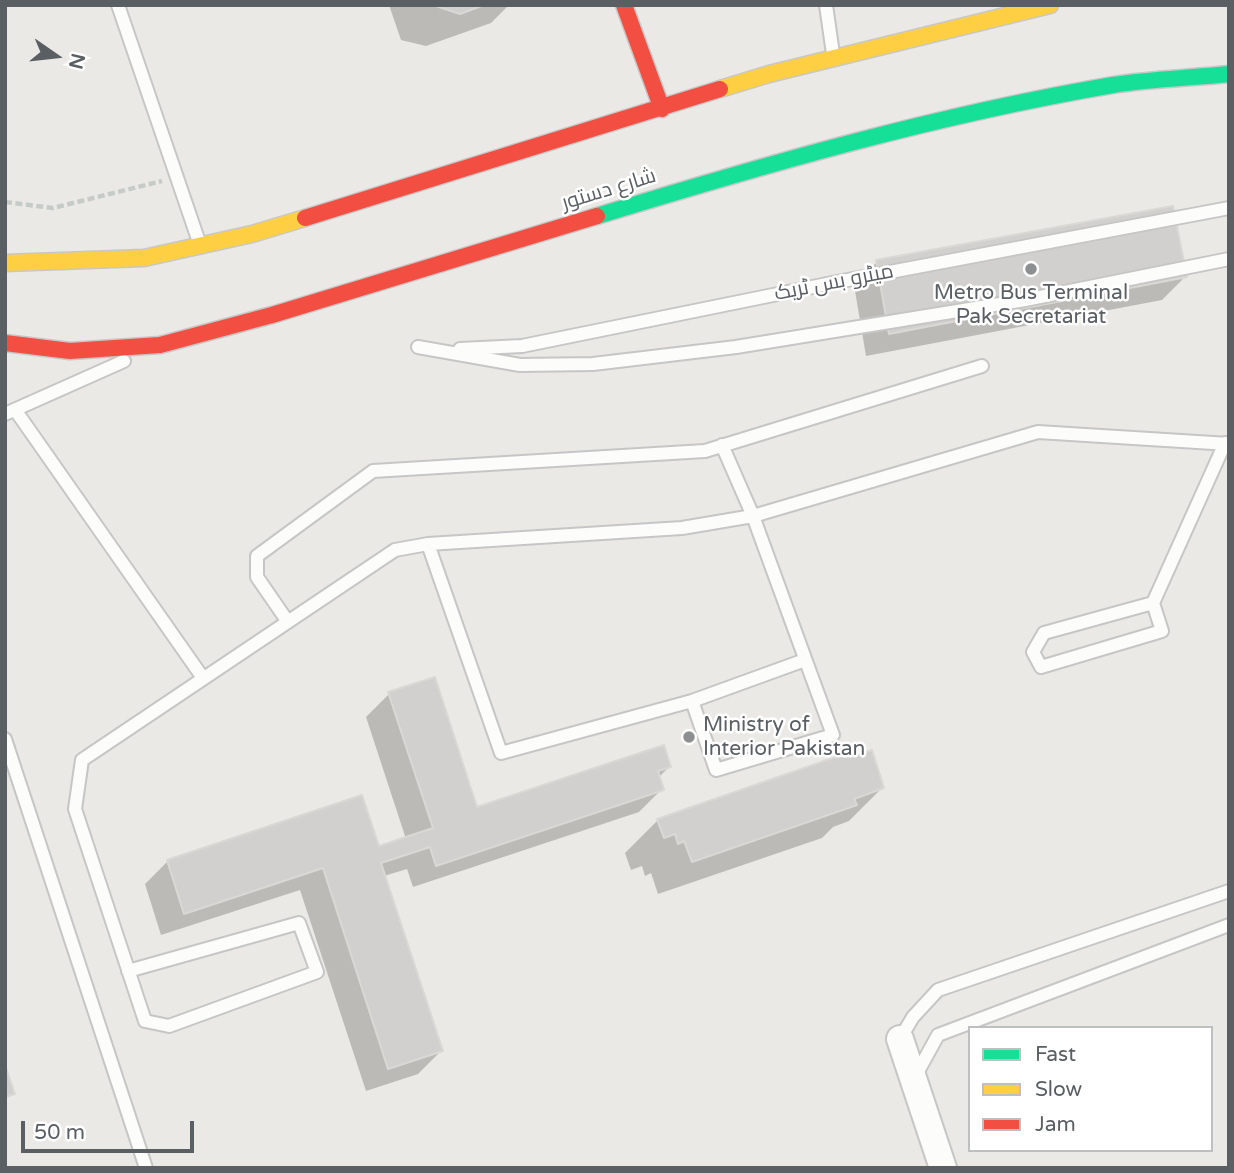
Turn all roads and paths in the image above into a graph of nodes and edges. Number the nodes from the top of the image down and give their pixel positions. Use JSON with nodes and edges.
{"nodes":[{"id":1,"x":118,"y":5,"type":"edge"},
{"id":2,"x":624,"y":5,"type":"edge"},
{"id":3,"x":827,"y":5,"type":"edge"},
{"id":4,"x":1050,"y":5,"type":"edge"},
{"id":5,"x":834,"y":58,"type":"junction"},
{"id":6,"x":1229,"y":74,"type":"edge"},
{"id":7,"x":662,"y":109,"type":"junction"},
{"id":8,"x":165,"y":180,"type":"dead end"},
{"id":9,"x":5,"y":202,"type":"edge"},
{"id":10,"x":1229,"y":208,"type":"edge"},
{"id":11,"x":200,"y":246,"type":"junction"},
{"id":12,"x":1229,"y":260,"type":"edge"},
{"id":13,"x":5,"y":263,"type":"edge"},
{"id":14,"x":5,"y":343,"type":"edge"},
{"id":15,"x":160,"y":345,"type":"junction"},
{"id":16,"x":418,"y":347,"type":"dead end"},
{"id":17,"x":439,"y":350,"type":"junction"},
{"id":18,"x":982,"y":366,"type":"dead end"},
{"id":19,"x":11,"y":413,"type":"edge"},
{"id":20,"x":1227,"y":443,"type":"edge"},
{"id":21,"x":722,"y":445,"type":"junction"},
{"id":22,"x":753,"y":516,"type":"junction"},
{"id":23,"x":428,"y":544,"type":"junction"},
{"id":24,"x":1153,"y":603,"type":"junction"},
{"id":25,"x":288,"y":622,"type":"junction"},
{"id":26,"x":805,"y":660,"type":"junction"},
{"id":27,"x":204,"y":678,"type":"junction"},
{"id":28,"x":692,"y":701,"type":"junction"},
{"id":29,"x":5,"y":739,"type":"edge"},
{"id":30,"x":1229,"y":891,"type":"edge"},
{"id":31,"x":1229,"y":925,"type":"edge"},
{"id":32,"x":128,"y":971,"type":"junction"},
{"id":33,"x":901,"y":1039,"type":"joint"},
{"id":34,"x":914,"y":1082,"type":"junction"},
{"id":35,"x":146,"y":1168,"type":"edge"},
{"id":36,"x":943,"y":1168,"type":"edge"}],
"edges":[{"from":1,"to":11,"type":"lane"},
{"from":2,"to":7,"type":"main road"},
{"from":3,"to":5,"type":"lane"},
{"from":4,"to":5,"type":"main road"},
{"from":5,"to":7,"type":"main road"},
{"from":6,"to":15,"type":"main road","name":"شارع دستور"},
{"from":7,"to":11,"type":"main road"},
{"from":8,"to":9,"type":"path"},
{"from":10,"to":17,"type":"lane","name":"میٹرو بس ٹریک"},
{"from":11,"to":13,"type":"main road"},
{"from":12,"to":17,"type":"lane","name":"میٹرو بس ٹریک"},
{"from":14,"to":15,"type":"main road","name":"شارع دستور"},
{"from":15,"to":19,"type":"lane"},
{"from":16,"to":17,"type":"lane","name":"میٹرو بس ٹریک"},
{"from":18,"to":21,"type":"lane"},
{"from":19,"to":27,"type":"lane"},
{"from":20,"to":22,"type":"lane"},
{"from":20,"to":24,"type":"lane"},
{"from":21,"to":22,"type":"lane"},
{"from":21,"to":25,"type":"lane"},
{"from":22,"to":23,"type":"lane"},
{"from":22,"to":26,"type":"lane"},
{"from":23,"to":25,"type":"lane"},
{"from":23,"to":28,"type":"lane"},
{"from":24,"to":24,"type":"lane"},
{"from":25,"to":27,"type":"lane"},
{"from":26,"to":28,"type":"lane"},
{"from":26,"to":28,"type":"lane"},
{"from":27,"to":32,"type":"lane"},
{"from":29,"to":35,"type":"lane"},
{"from":30,"to":33,"type":"lane"},
{"from":31,"to":34,"type":"lane"},
{"from":32,"to":32,"type":"lane"},
{"from":33,"to":34,"type":"street"},
{"from":34,"to":36,"type":"street"}]}
